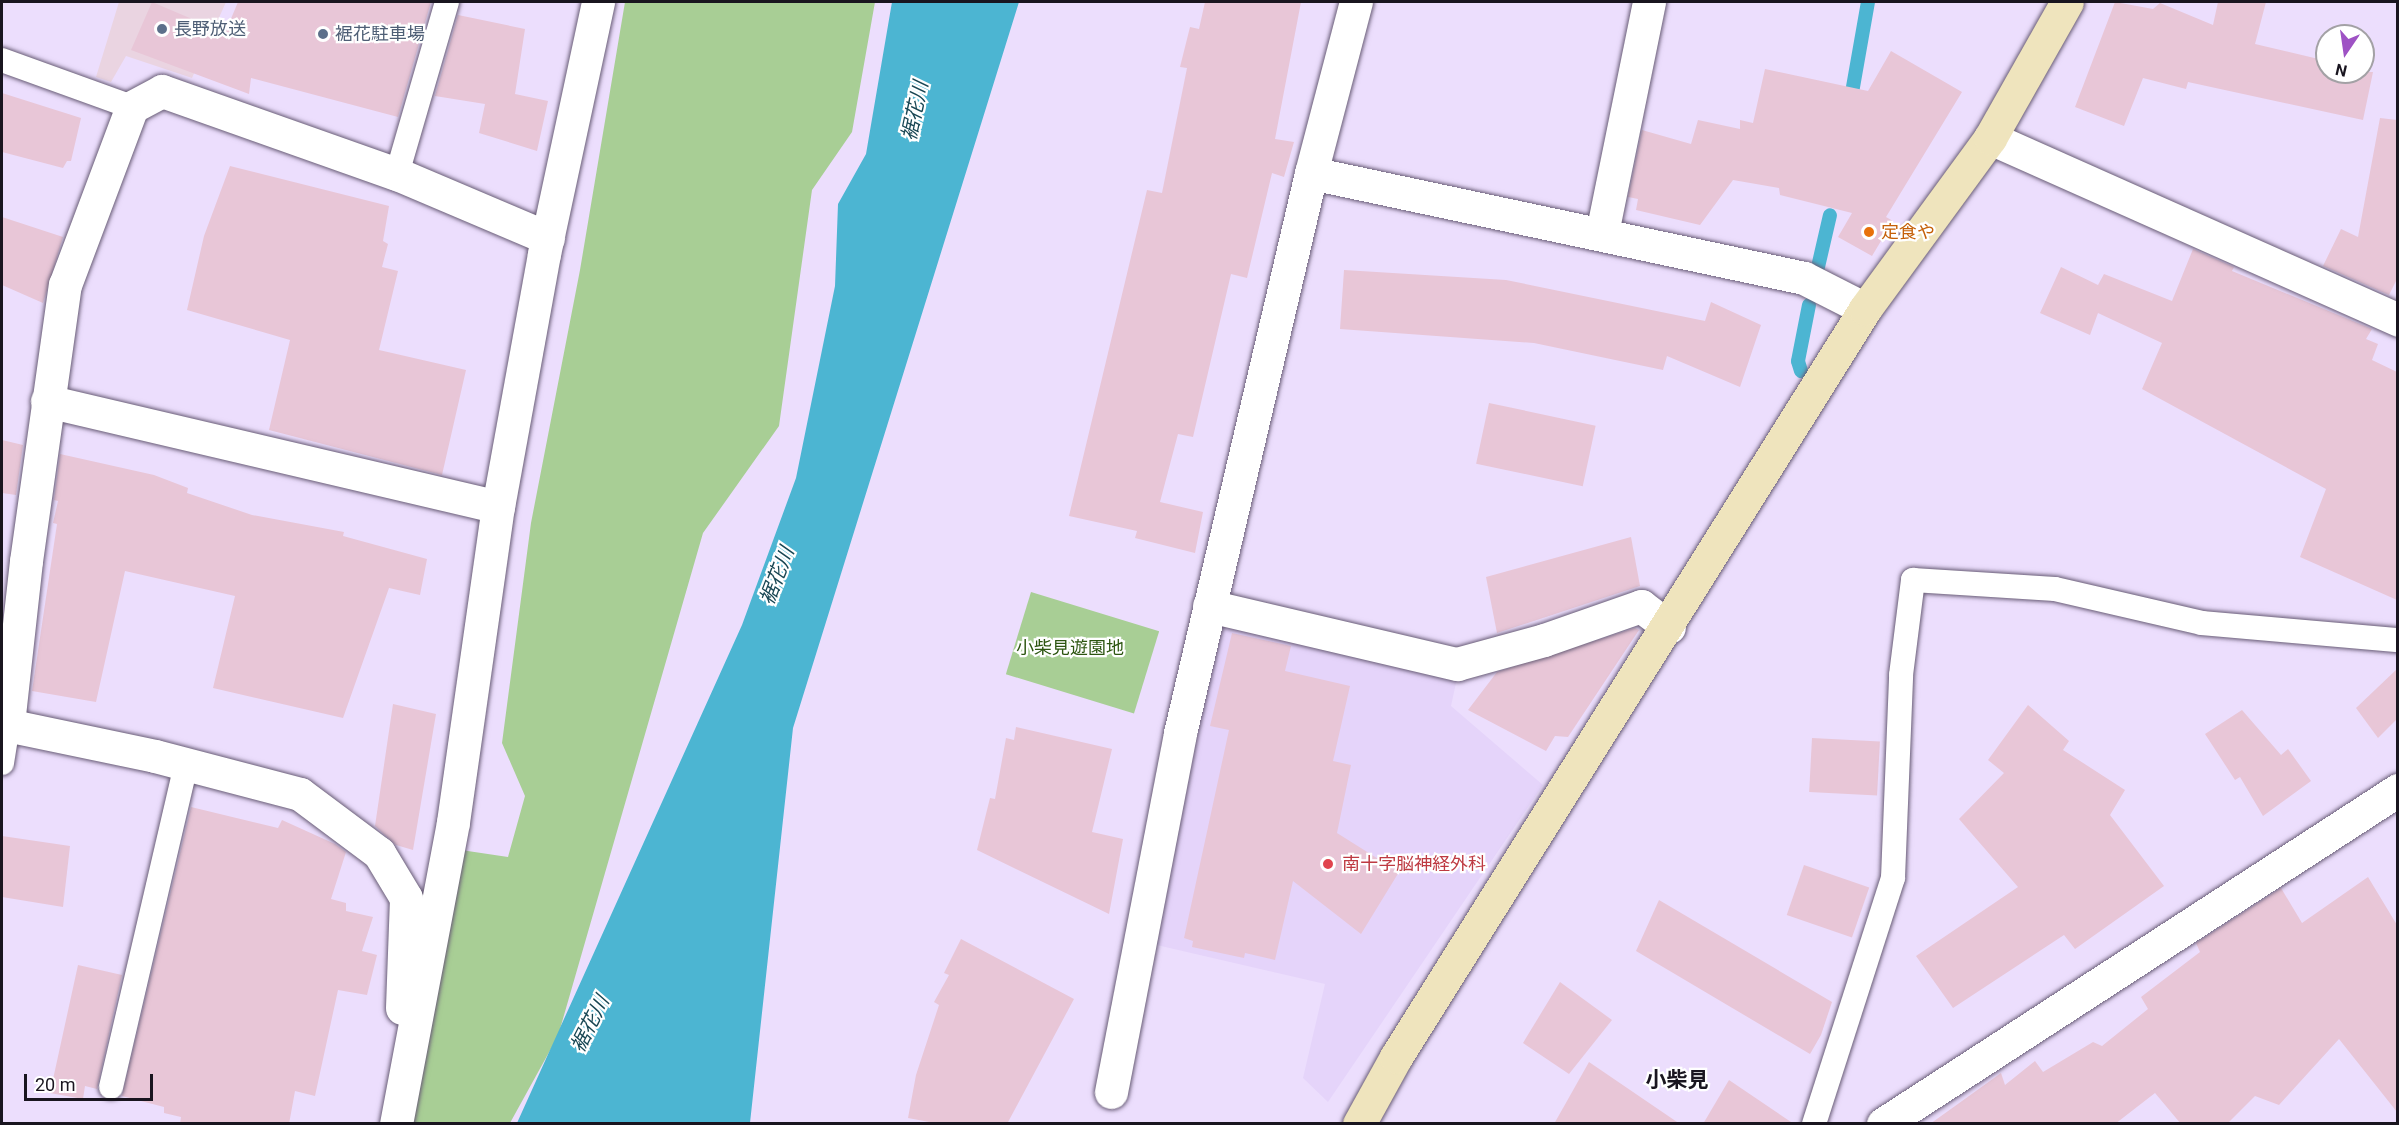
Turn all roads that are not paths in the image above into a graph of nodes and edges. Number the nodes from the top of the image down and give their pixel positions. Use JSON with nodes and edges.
{"nodes":[{"id":1,"x":447,"y":2,"type":"edge"},
{"id":2,"x":598,"y":2,"type":"edge"},
{"id":3,"x":1356,"y":2,"type":"edge"},
{"id":4,"x":1649,"y":2,"type":"edge"},
{"id":5,"x":2067,"y":2,"type":"edge"},
{"id":6,"x":2,"y":60,"type":"edge"},
{"id":7,"x":132,"y":107,"type":"junction"},
{"id":8,"x":1990,"y":138,"type":"junction"},
{"id":9,"x":1311,"y":173,"type":"junction"},
{"id":10,"x":397,"y":174,"type":"junction"},
{"id":11,"x":1602,"y":233,"type":"junction"},
{"id":12,"x":548,"y":238,"type":"junction"},
{"id":13,"x":1865,"y":309,"type":"junction"},
{"id":14,"x":2397,"y":320,"type":"edge"},
{"id":15,"x":47,"y":401,"type":"junction"},
{"id":16,"x":498,"y":507,"type":"junction"},
{"id":17,"x":1209,"y":606,"type":"junction"},
{"id":18,"x":1669,"y":627,"type":"junction"},
{"id":19,"x":2397,"y":640,"type":"edge"},
{"id":20,"x":5,"y":724,"type":"edge"},
{"id":21,"x":2,"y":763,"type":"edge"},
{"id":22,"x":186,"y":764,"type":"junction"},
{"id":23,"x":2397,"y":790,"type":"edge"},
{"id":24,"x":111,"y":1087,"type":"dead end"},
{"id":25,"x":1111,"y":1092,"type":"dead end"},
{"id":26,"x":397,"y":1120,"type":"edge"},
{"id":27,"x":1359,"y":1124,"type":"edge"},
{"id":28,"x":1814,"y":1124,"type":"edge"},
{"id":29,"x":1883,"y":1124,"type":"edge"}],
"edges":[{"from":1,"to":10,"type":"lane"},
{"from":2,"to":12,"type":"street"},
{"from":3,"to":9,"type":"street"},
{"from":4,"to":11,"type":"street"},
{"from":5,"to":8,"type":"street"},
{"from":6,"to":7,"type":"lane"},
{"from":7,"to":10,"type":"street"},
{"from":7,"to":15,"type":"street"},
{"from":8,"to":13,"type":"street"},
{"from":8,"to":14,"type":"street"},
{"from":9,"to":11,"type":"street"},
{"from":9,"to":17,"type":"street"},
{"from":10,"to":12,"type":"street"},
{"from":11,"to":13,"type":"street"},
{"from":12,"to":16,"type":"street"},
{"from":13,"to":18,"type":"street"},
{"from":15,"to":16,"type":"street"},
{"from":15,"to":20,"type":"street"},
{"from":16,"to":26,"type":"street"},
{"from":17,"to":18,"type":"street"},
{"from":17,"to":25,"type":"street"},
{"from":18,"to":27,"type":"street"},
{"from":19,"to":28,"type":"lane"},
{"from":20,"to":21,"type":"lane"},
{"from":20,"to":22,"type":"street"},
{"from":22,"to":24,"type":"lane"},
{"from":22,"to":26,"type":"street"},
{"from":23,"to":29,"type":"street"}]}
